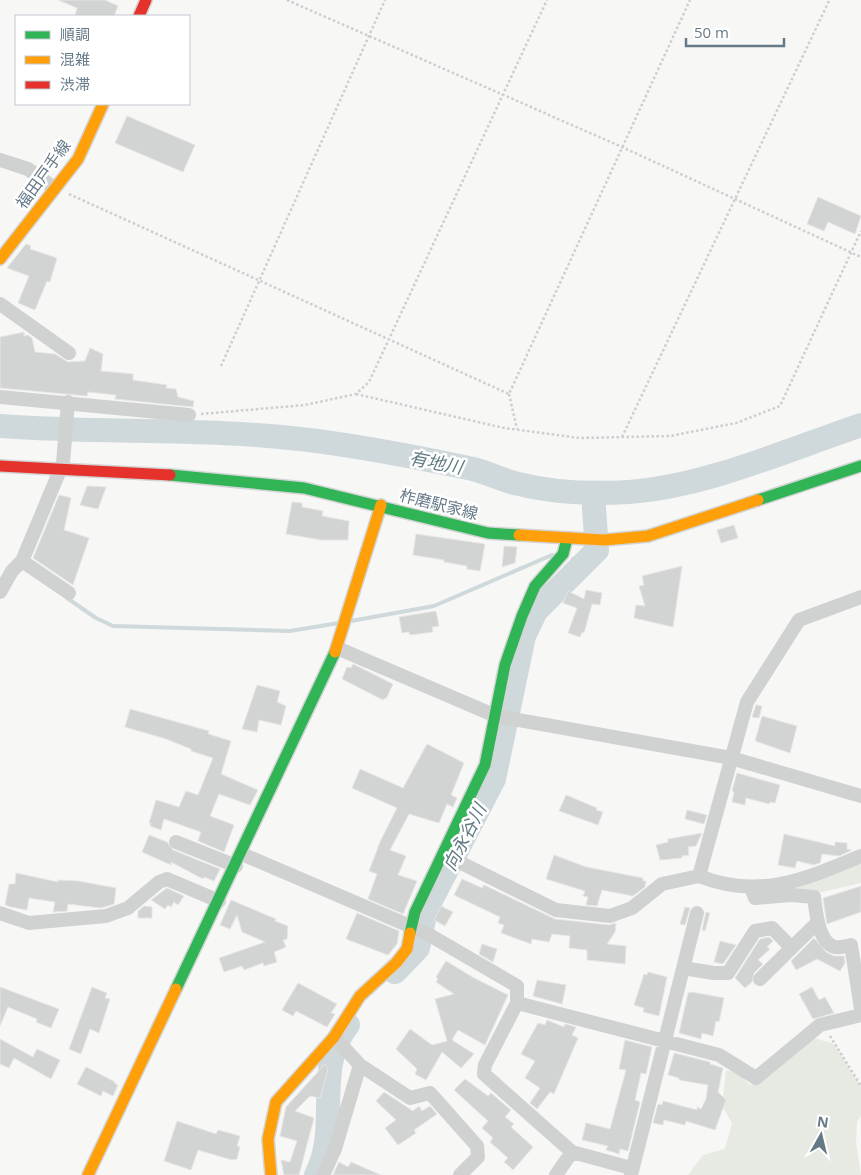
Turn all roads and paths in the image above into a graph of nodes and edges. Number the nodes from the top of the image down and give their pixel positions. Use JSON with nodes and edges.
{"nodes":[{"id":1,"x":146,"y":0,"type":"edge"},
{"id":2,"x":287,"y":0,"type":"edge"},
{"id":3,"x":385,"y":0,"type":"edge"},
{"id":4,"x":547,"y":0,"type":"edge"},
{"id":5,"x":690,"y":0,"type":"edge"},
{"id":6,"x":829,"y":1,"type":"edge"},
{"id":7,"x":139,"y":15,"type":"edge"},
{"id":8,"x":368,"y":36,"type":"junction"},
{"id":9,"x":504,"y":96,"type":"junction"},
{"id":10,"x":103,"y":105,"type":"edge"},
{"id":11,"x":622,"y":147,"type":"junction"},
{"id":12,"x":0,"y":160,"type":"edge"},
{"id":13,"x":54,"y":188,"type":"junction"},
{"id":14,"x":736,"y":200,"type":"junction"},
{"id":15,"x":861,"y":231,"type":"edge"},
{"id":16,"x":851,"y":252,"type":"junction"},
{"id":17,"x":861,"y":257,"type":"edge"},
{"id":18,"x":0,"y":258,"type":"edge"},
{"id":19,"x":259,"y":281,"type":"junction"},
{"id":20,"x":0,"y":304,"type":"edge"},
{"id":21,"x":390,"y":340,"type":"junction"},
{"id":22,"x":70,"y":354,"type":"dead end"},
{"id":23,"x":221,"y":366,"type":"dead end"},
{"id":24,"x":356,"y":394,"type":"junction"},
{"id":25,"x":508,"y":394,"type":"junction"},
{"id":26,"x":0,"y":397,"type":"edge"},
{"id":27,"x":68,"y":402,"type":"junction"},
{"id":28,"x":189,"y":415,"type":"joint"},
{"id":29,"x":517,"y":430,"type":"junction"},
{"id":30,"x":622,"y":437,"type":"junction"},
{"id":31,"x":0,"y":466,"type":"edge"},
{"id":32,"x":60,"y":466,"type":"junction"},
{"id":33,"x":861,"y":466,"type":"edge"},
{"id":34,"x":381,"y":505,"type":"junction"},
{"id":35,"x":567,"y":539,"type":"junction"},
{"id":36,"x":22,"y":561,"type":"junction"},
{"id":37,"x":0,"y":592,"type":"edge"},
{"id":38,"x":69,"y":593,"type":"dead end"},
{"id":39,"x":861,"y":597,"type":"edge"},
{"id":40,"x":337,"y":648,"type":"junction"},
{"id":41,"x":496,"y":716,"type":"junction"},
{"id":42,"x":731,"y":758,"type":"junction"},
{"id":43,"x":861,"y":796,"type":"edge"},
{"id":44,"x":176,"y":842,"type":"dead end"},
{"id":45,"x":443,"y":854,"type":"junction"},
{"id":46,"x":861,"y":856,"type":"edge"},
{"id":47,"x":239,"y":860,"type":"junction"},
{"id":48,"x":699,"y":876,"type":"junction"},
{"id":49,"x":751,"y":888,"type":"junction"},
{"id":50,"x":219,"y":901,"type":"junction"},
{"id":51,"x":697,"y":913,"type":"dead end"},
{"id":52,"x":0,"y":914,"type":"edge"},
{"id":53,"x":818,"y":922,"type":"junction"},
{"id":54,"x":412,"y":926,"type":"junction"},
{"id":55,"x":856,"y":944,"type":"edge"},
{"id":56,"x":790,"y":947,"type":"junction"},
{"id":57,"x":683,"y":968,"type":"junction"},
{"id":58,"x":760,"y":979,"type":"dead end"},
{"id":59,"x":517,"y":1003,"type":"junction"},
{"id":60,"x":861,"y":1009,"type":"edge"},
{"id":61,"x":861,"y":1015,"type":"edge"},
{"id":62,"x":820,"y":1025,"type":"junction"},
{"id":63,"x":334,"y":1037,"type":"junction"},
{"id":64,"x":665,"y":1041,"type":"junction"},
{"id":65,"x":355,"y":1060,"type":"junction"},
{"id":66,"x":861,"y":1086,"type":"edge"},
{"id":67,"x":572,"y":1152,"type":"junction"},
{"id":68,"x":631,"y":1172,"type":"edge"},
{"id":69,"x":88,"y":1175,"type":"edge"},
{"id":70,"x":270,"y":1175,"type":"edge"},
{"id":71,"x":323,"y":1175,"type":"edge"},
{"id":72,"x":460,"y":1175,"type":"edge"},
{"id":73,"x":556,"y":1175,"type":"edge"}],
"edges":[{"from":1,"to":7,"type":"street"},
{"from":2,"to":8,"type":"path"},
{"from":3,"to":8,"type":"path"},
{"from":4,"to":9,"type":"path"},
{"from":5,"to":11,"type":"path"},
{"from":6,"to":14,"type":"path"},
{"from":8,"to":9,"type":"path"},
{"from":8,"to":19,"type":"path"},
{"from":9,"to":11,"type":"path"},
{"from":9,"to":21,"type":"path"},
{"from":10,"to":13,"type":"street","name":"福田戸手線"},
{"from":11,"to":14,"type":"path"},
{"from":11,"to":25,"type":"path"},
{"from":12,"to":13,"type":"street"},
{"from":13,"to":18,"type":"street","name":"福田戸手線"},
{"from":13,"to":19,"type":"path"},
{"from":14,"to":16,"type":"path"},
{"from":14,"to":30,"type":"path"},
{"from":15,"to":16,"type":"path"},
{"from":16,"to":17,"type":"path"},
{"from":16,"to":30,"type":"path"},
{"from":19,"to":21,"type":"path"},
{"from":19,"to":23,"type":"path"},
{"from":20,"to":22,"type":"street"},
{"from":21,"to":24,"type":"path"},
{"from":21,"to":25,"type":"path"},
{"from":24,"to":28,"type":"path"},
{"from":24,"to":29,"type":"path"},
{"from":25,"to":29,"type":"path"},
{"from":26,"to":27,"type":"street"},
{"from":27,"to":28,"type":"street"},
{"from":27,"to":32,"type":"street"},
{"from":29,"to":30,"type":"path"},
{"from":31,"to":32,"type":"street","name":"柞磨駅家線"},
{"from":32,"to":34,"type":"street","name":"柞磨駅家線"},
{"from":32,"to":36,"type":"street"},
{"from":33,"to":35,"type":"street","name":"柞磨駅家線"},
{"from":34,"to":35,"type":"street","name":"柞磨駅家線"},
{"from":34,"to":40,"type":"street"},
{"from":35,"to":41,"type":"street"},
{"from":36,"to":37,"type":"street"},
{"from":36,"to":38,"type":"street"},
{"from":39,"to":42,"type":"street"},
{"from":40,"to":41,"type":"street"},
{"from":40,"to":47,"type":"street"},
{"from":41,"to":42,"type":"street"},
{"from":41,"to":45,"type":"street"},
{"from":42,"to":43,"type":"street"},
{"from":42,"to":48,"type":"street"},
{"from":44,"to":47,"type":"street"},
{"from":45,"to":48,"type":"street"},
{"from":45,"to":54,"type":"street"},
{"from":46,"to":49,"type":"street"},
{"from":47,"to":50,"type":"street"},
{"from":47,"to":54,"type":"street"},
{"from":48,"to":49,"type":"street"},
{"from":49,"to":53,"type":"street"},
{"from":50,"to":52,"type":"street"},
{"from":50,"to":69,"type":"street"},
{"from":51,"to":57,"type":"street"},
{"from":53,"to":55,"type":"street"},
{"from":53,"to":56,"type":"street"},
{"from":54,"to":59,"type":"street"},
{"from":54,"to":63,"type":"street"},
{"from":55,"to":60,"type":"street"},
{"from":56,"to":57,"type":"street"},
{"from":56,"to":58,"type":"street"},
{"from":57,"to":64,"type":"street"},
{"from":59,"to":64,"type":"street"},
{"from":59,"to":67,"type":"street"},
{"from":61,"to":62,"type":"street"},
{"from":62,"to":64,"type":"street"},
{"from":62,"to":66,"type":"path"},
{"from":63,"to":65,"type":"street"},
{"from":63,"to":70,"type":"street"},
{"from":64,"to":68,"type":"street"},
{"from":65,"to":71,"type":"street"},
{"from":65,"to":72,"type":"street"},
{"from":67,"to":68,"type":"street"},
{"from":67,"to":73,"type":"street"}]}
